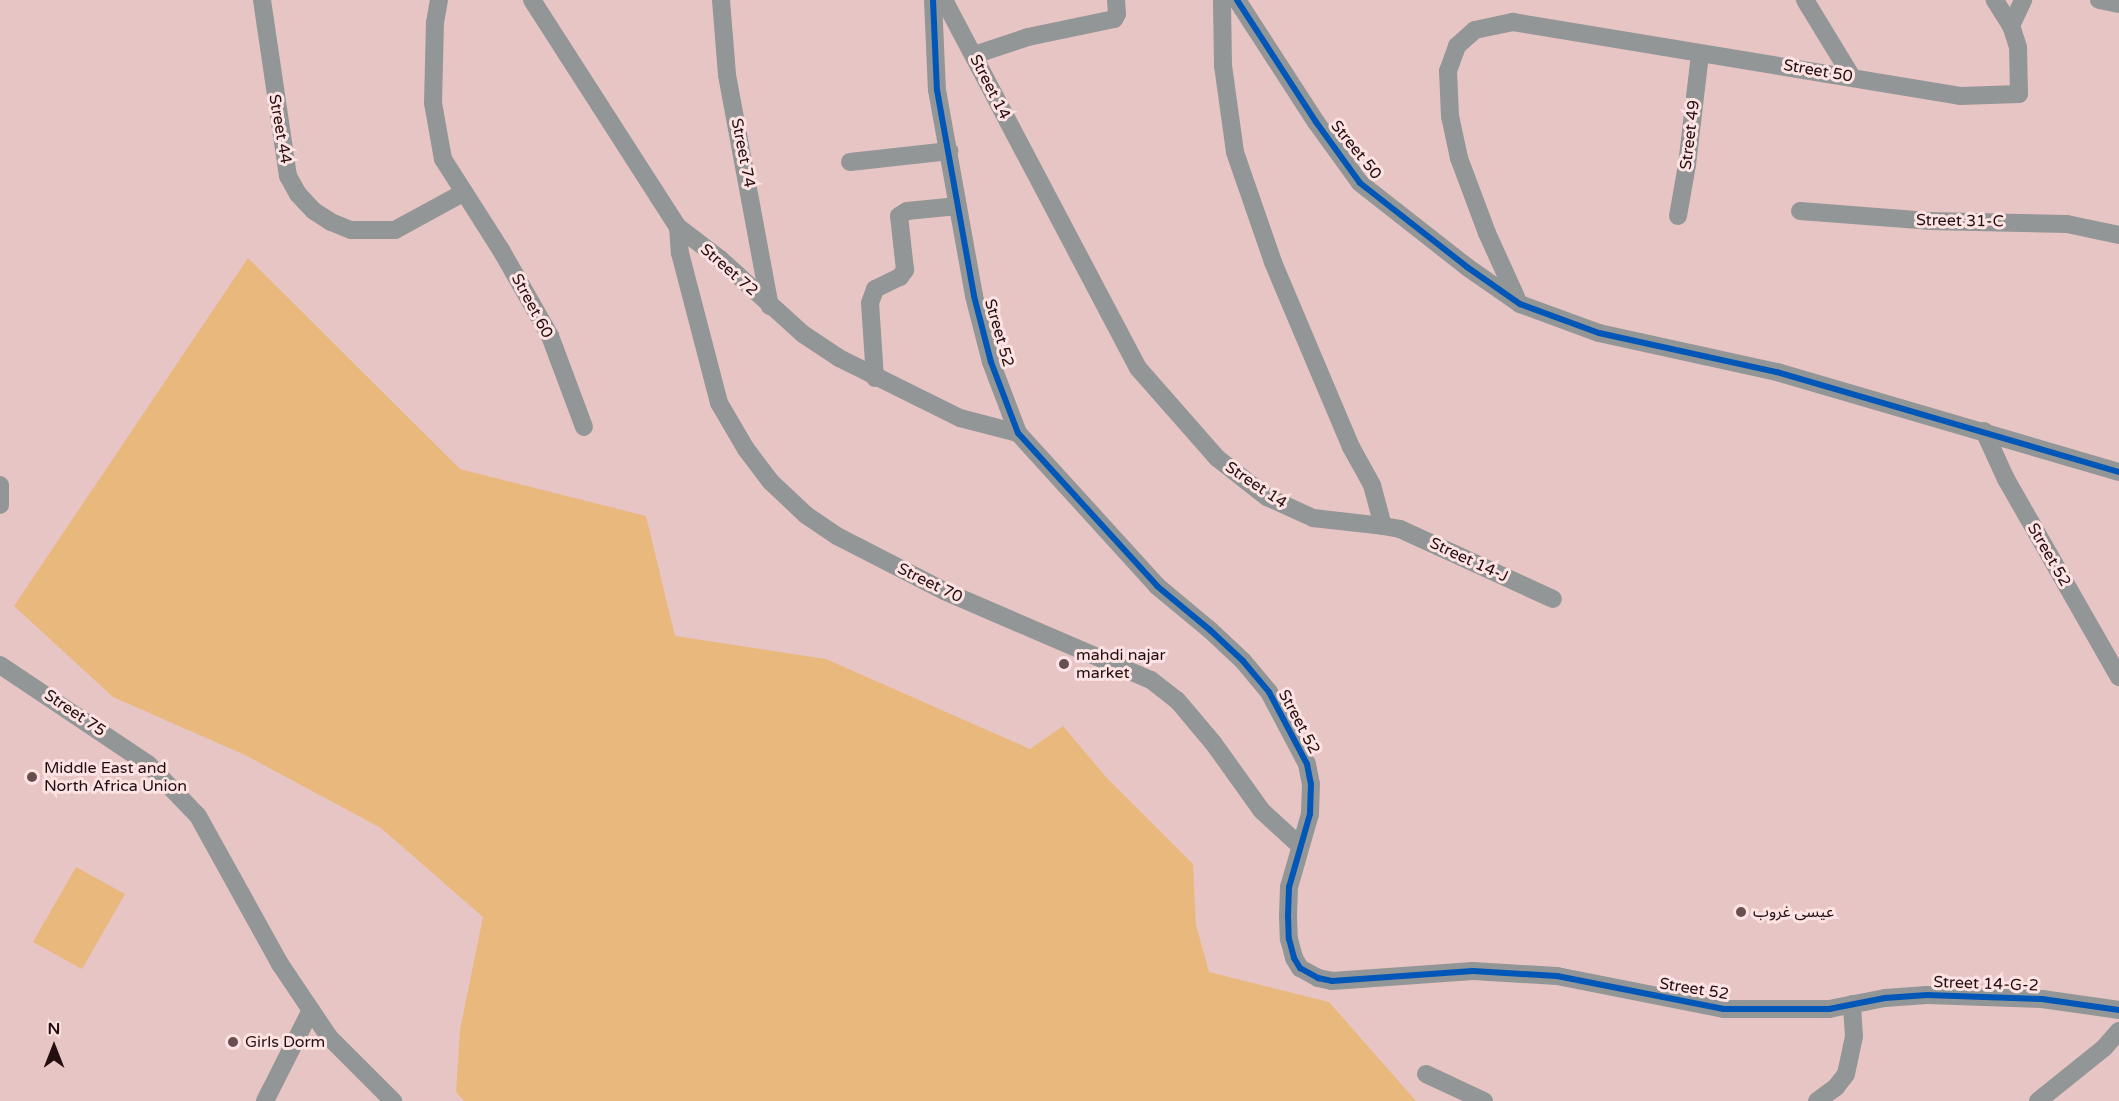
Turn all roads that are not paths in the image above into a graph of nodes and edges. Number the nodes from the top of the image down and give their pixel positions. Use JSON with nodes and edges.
{"nodes":[{"id":1,"x":262,"y":0,"type":"edge"},
{"id":2,"x":439,"y":0,"type":"edge"},
{"id":3,"x":532,"y":0,"type":"edge"},
{"id":4,"x":721,"y":0,"type":"edge"},
{"id":5,"x":933,"y":0,"type":"edge"},
{"id":6,"x":944,"y":0,"type":"edge"},
{"id":7,"x":1116,"y":0,"type":"edge"},
{"id":8,"x":1222,"y":0,"type":"edge"},
{"id":9,"x":1237,"y":0,"type":"edge"},
{"id":10,"x":1805,"y":0,"type":"edge"},
{"id":11,"x":1995,"y":0,"type":"edge"},
{"id":12,"x":2023,"y":0,"type":"edge"},
{"id":13,"x":2099,"y":0,"type":"edge"},
{"id":14,"x":2119,"y":4,"type":"edge"},
{"id":15,"x":2011,"y":26,"type":"junction"},
{"id":16,"x":1700,"y":54,"type":"junction"},
{"id":17,"x":974,"y":56,"type":"junction"},
{"id":18,"x":1851,"y":77,"type":"junction"},
{"id":19,"x":949,"y":151,"type":"junction"},
{"id":20,"x":850,"y":162,"type":"dead end"},
{"id":21,"x":463,"y":193,"type":"junction"},
{"id":22,"x":958,"y":206,"type":"junction"},
{"id":23,"x":1800,"y":211,"type":"dead end"},
{"id":24,"x":1678,"y":216,"type":"dead end"},
{"id":25,"x":678,"y":227,"type":"junction"},
{"id":26,"x":2119,"y":236,"type":"edge"},
{"id":27,"x":1520,"y":304,"type":"junction"},
{"id":28,"x":770,"y":306,"type":"junction"},
{"id":29,"x":875,"y":378,"type":"junction"},
{"id":30,"x":584,"y":427,"type":"dead end"},
{"id":31,"x":1984,"y":430,"type":"junction"},
{"id":32,"x":1018,"y":434,"type":"junction"},
{"id":33,"x":2119,"y":472,"type":"edge"},
{"id":34,"x":0,"y":485,"type":"edge"},
{"id":35,"x":0,"y":505,"type":"edge"},
{"id":36,"x":1383,"y":526,"type":"junction"},
{"id":37,"x":1553,"y":599,"type":"dead end"},
{"id":38,"x":0,"y":665,"type":"edge"},
{"id":39,"x":2119,"y":677,"type":"edge"},
{"id":40,"x":1300,"y":846,"type":"junction"},
{"id":41,"x":1852,"y":1004,"type":"junction"},
{"id":42,"x":311,"y":1010,"type":"junction"},
{"id":43,"x":2119,"y":1010,"type":"edge"},
{"id":44,"x":2119,"y":1031,"type":"edge"},
{"id":45,"x":329,"y":1037,"type":"junction"},
{"id":46,"x":292,"y":1046,"type":"junction"},
{"id":47,"x":1426,"y":1074,"type":"dead end"},
{"id":48,"x":265,"y":1101,"type":"edge"},
{"id":49,"x":393,"y":1101,"type":"edge"},
{"id":50,"x":1484,"y":1101,"type":"edge"},
{"id":51,"x":1817,"y":1101,"type":"edge"},
{"id":52,"x":2038,"y":1101,"type":"edge"}],
"edges":[{"from":1,"to":21,"type":"street","name":"Street 44"},
{"from":2,"to":21,"type":"street"},
{"from":3,"to":25,"type":"street","name":"Street 72"},
{"from":4,"to":28,"type":"street","name":"Street 74"},
{"from":5,"to":19,"type":"street","name":"Street 52"},
{"from":6,"to":17,"type":"street","name":"Street 14"},
{"from":7,"to":17,"type":"street"},
{"from":8,"to":36,"type":"street"},
{"from":9,"to":27,"type":"street","name":"Street 50"},
{"from":10,"to":18,"type":"street"},
{"from":11,"to":15,"type":"street","name":"Street 50"},
{"from":12,"to":15,"type":"street"},
{"from":13,"to":14,"type":"street"},
{"from":15,"to":18,"type":"street","name":"Street 50"},
{"from":16,"to":18,"type":"street","name":"Street 50"},
{"from":16,"to":24,"type":"street","name":"Street 49"},
{"from":16,"to":27,"type":"street","name":"Street 50"},
{"from":17,"to":36,"type":"street","name":"Street 14"},
{"from":19,"to":20,"type":"street"},
{"from":19,"to":22,"type":"street","name":"Street 52"},
{"from":21,"to":30,"type":"street","name":"Street 60"},
{"from":22,"to":29,"type":"street"},
{"from":22,"to":32,"type":"street","name":"Street 52"},
{"from":23,"to":26,"type":"street","name":"Street 31-C"},
{"from":25,"to":28,"type":"street","name":"Street 72"},
{"from":25,"to":40,"type":"street","name":"Street 70"},
{"from":27,"to":31,"type":"street"},
{"from":28,"to":29,"type":"street","name":"Street 72"},
{"from":29,"to":32,"type":"street","name":"Street 72"},
{"from":31,"to":33,"type":"street"},
{"from":31,"to":39,"type":"street","name":"Street 52"},
{"from":32,"to":40,"type":"street","name":"Street 52"},
{"from":34,"to":35,"type":"street"},
{"from":36,"to":37,"type":"street","name":"Street 14-J"},
{"from":38,"to":42,"type":"street","name":"Street 75"},
{"from":40,"to":41,"type":"street","name":"Street 52"},
{"from":41,"to":43,"type":"street","name":"Street 14-G-2"},
{"from":41,"to":51,"type":"street"},
{"from":42,"to":45,"type":"street","name":"Street 75"},
{"from":42,"to":46,"type":"street"},
{"from":44,"to":52,"type":"street"},
{"from":45,"to":46,"type":"street"},
{"from":45,"to":49,"type":"street","name":"Street 75"},
{"from":46,"to":48,"type":"street"},
{"from":47,"to":50,"type":"street"}]}
